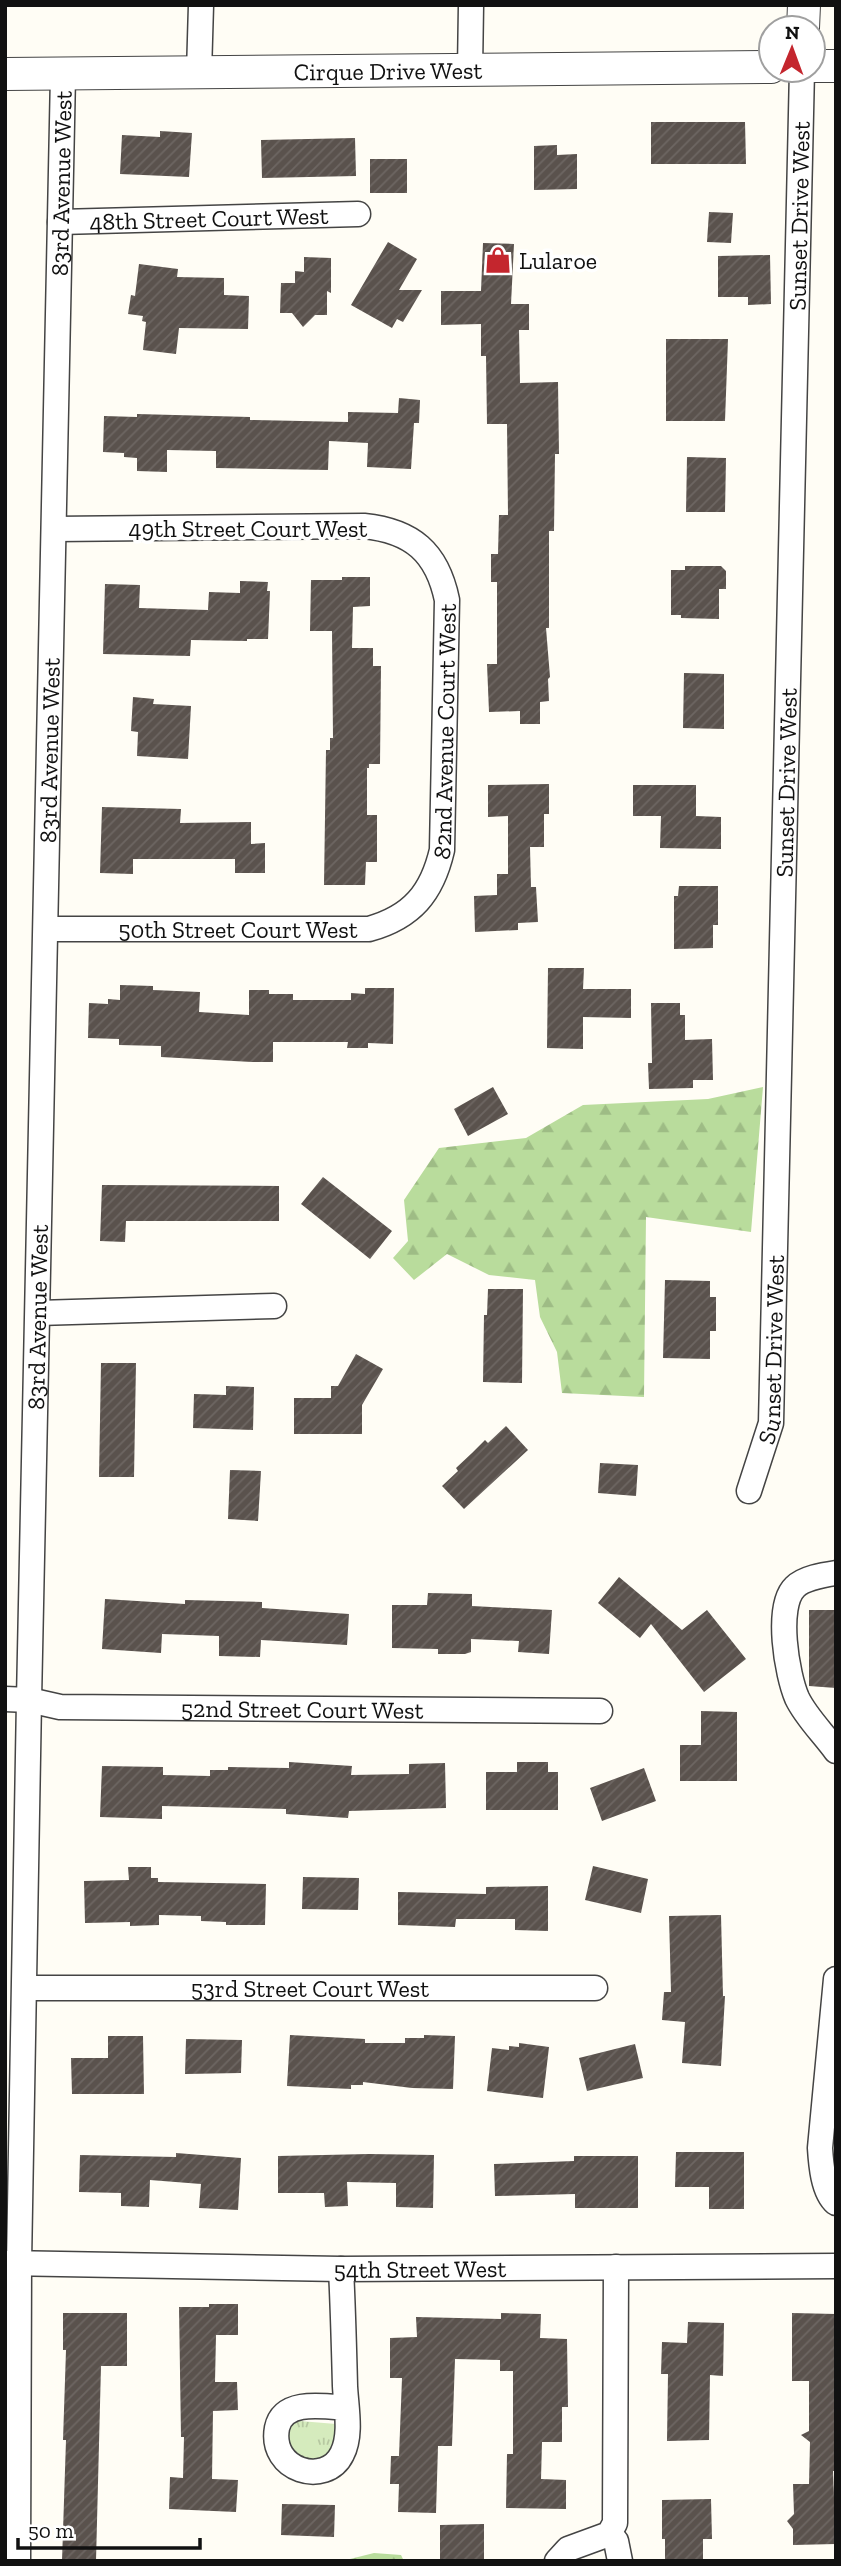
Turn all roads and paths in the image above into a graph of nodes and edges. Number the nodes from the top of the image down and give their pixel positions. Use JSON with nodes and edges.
{"nodes":[{"id":1,"x":201,"y":5,"type":"edge"},
{"id":2,"x":471,"y":5,"type":"edge"},
{"id":3,"x":757,"y":67,"type":"edge"},
{"id":4,"x":470,"y":71,"type":"junction"},
{"id":5,"x":199,"y":73,"type":"junction"},
{"id":6,"x":5,"y":74,"type":"edge"},
{"id":7,"x":63,"y":75,"type":"junction"},
{"id":8,"x":802,"y":84,"type":"edge"},
{"id":9,"x":358,"y":214,"type":"dead end"},
{"id":10,"x":60,"y":222,"type":"junction"},
{"id":11,"x":54,"y":529,"type":"junction"},
{"id":12,"x":432,"y":560,"type":"joint"},
{"id":13,"x":421,"y":899,"type":"joint"},
{"id":14,"x":46,"y":929,"type":"junction"},
{"id":15,"x":274,"y":1306,"type":"dead end"},
{"id":16,"x":38,"y":1313,"type":"junction"},
{"id":17,"x":749,"y":1491,"type":"dead end"},
{"id":18,"x":836,"y":1573,"type":"edge"},
{"id":19,"x":17,"y":1700,"type":"edge"},
{"id":20,"x":600,"y":1711,"type":"dead end"},
{"id":21,"x":836,"y":1751,"type":"edge"},
{"id":22,"x":836,"y":1979,"type":"edge"},
{"id":23,"x":24,"y":1988,"type":"junction"},
{"id":24,"x":594,"y":1988,"type":"dead end"},
{"id":25,"x":14,"y":2109,"type":"edge"},
{"id":26,"x":836,"y":2203,"type":"edge"},
{"id":27,"x":12,"y":2263,"type":"edge"},
{"id":28,"x":836,"y":2266,"type":"edge"},
{"id":29,"x":616,"y":2267,"type":"junction"},
{"id":30,"x":341,"y":2269,"type":"junction"},
{"id":31,"x":346,"y":2408,"type":"dead end"},
{"id":32,"x":609,"y":2535,"type":"junction"},
{"id":33,"x":18,"y":2561,"type":"edge"},
{"id":34,"x":557,"y":2561,"type":"edge"},
{"id":35,"x":620,"y":2561,"type":"edge"}],
"edges":[{"from":1,"to":5,"type":"street"},
{"from":2,"to":4,"type":"street"},
{"from":3,"to":4,"type":"street","name":"Cirque Drive West"},
{"from":4,"to":5,"type":"street","name":"Cirque Drive West"},
{"from":5,"to":7,"type":"street","name":"Cirque Drive West"},
{"from":6,"to":7,"type":"street","name":"Cirque Drive West"},
{"from":7,"to":10,"type":"street","name":"83rd Avenue West"},
{"from":8,"to":17,"type":"street","name":"Sunset Drive West"},
{"from":9,"to":10,"type":"street","name":"48th Street Court West"},
{"from":10,"to":11,"type":"street","name":"83rd Avenue West"},
{"from":11,"to":12,"type":"street","name":"49th Street Court West"},
{"from":11,"to":14,"type":"street","name":"83rd Avenue West"},
{"from":12,"to":13,"type":"street","name":"82nd Avenue Court West"},
{"from":13,"to":14,"type":"street","name":"50th Street Court West"},
{"from":14,"to":16,"type":"street","name":"83rd Avenue West"},
{"from":15,"to":16,"type":"street"},
{"from":16,"to":19,"type":"street","name":"83rd Avenue West"},
{"from":18,"to":21,"type":"street"},
{"from":19,"to":20,"type":"street","name":"52nd Street Court West"},
{"from":19,"to":23,"type":"street","name":"83rd Avenue West"},
{"from":22,"to":26,"type":"street"},
{"from":23,"to":24,"type":"street","name":"53rd Street Court West"},
{"from":23,"to":25,"type":"street","name":"83rd Avenue West"},
{"from":25,"to":27,"type":"street","name":"83rd Avenue West"},
{"from":27,"to":30,"type":"street","name":"54th Street West"},
{"from":27,"to":33,"type":"street","name":"83rd Avenue West"},
{"from":28,"to":29,"type":"street","name":"54th Street West"},
{"from":29,"to":30,"type":"street","name":"54th Street West"},
{"from":29,"to":32,"type":"street"},
{"from":30,"to":31,"type":"street"},
{"from":32,"to":34,"type":"street"},
{"from":32,"to":35,"type":"street"}]}
